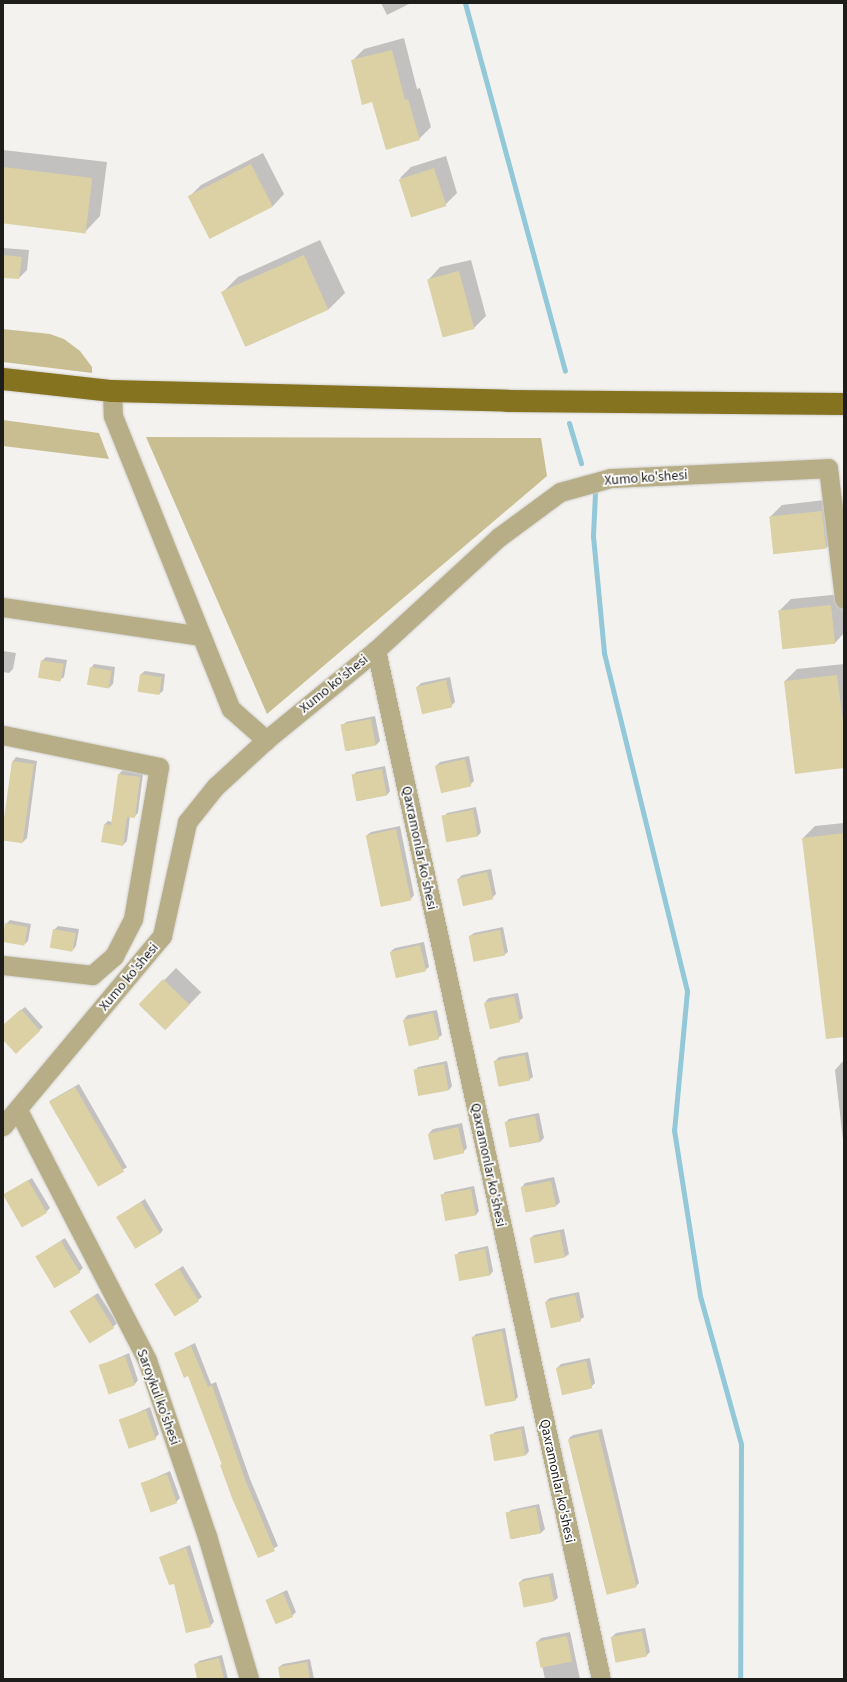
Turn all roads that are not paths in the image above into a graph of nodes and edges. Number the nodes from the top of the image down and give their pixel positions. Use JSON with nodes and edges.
{"nodes":[{"id":1,"x":3,"y":379,"type":"edge"},
{"id":2,"x":112,"y":391,"type":"junction"},
{"id":3,"x":844,"y":404,"type":"edge"},
{"id":4,"x":844,"y":599,"type":"edge"},
{"id":5,"x":3,"y":607,"type":"edge"},
{"id":6,"x":201,"y":636,"type":"junction"},
{"id":7,"x":376,"y":650,"type":"junction"},
{"id":8,"x":3,"y":735,"type":"edge"},
{"id":9,"x":266,"y":740,"type":"junction"},
{"id":10,"x":3,"y":965,"type":"edge"},
{"id":11,"x":18,"y":1110,"type":"junction"},
{"id":12,"x":3,"y":1126,"type":"edge"},
{"id":13,"x":248,"y":1679,"type":"edge"},
{"id":14,"x":601,"y":1679,"type":"edge"}],
"edges":[{"from":1,"to":2,"type":"main road"},
{"from":2,"to":3,"type":"main road"},
{"from":2,"to":6,"type":"street"},
{"from":4,"to":7,"type":"street","name":"Xumo ko'shesi"},
{"from":5,"to":6,"type":"street"},
{"from":6,"to":9,"type":"street"},
{"from":7,"to":9,"type":"street","name":"Xumo ko'shesi"},
{"from":7,"to":14,"type":"street","name":"Qaxramonlar ko'shesi"},
{"from":8,"to":10,"type":"street"},
{"from":9,"to":11,"type":"street","name":"Xumo ko'shesi"},
{"from":11,"to":12,"type":"street","name":"Xumo ko'shesi"},
{"from":11,"to":13,"type":"street","name":"Saroykul ko'shesi"}]}
